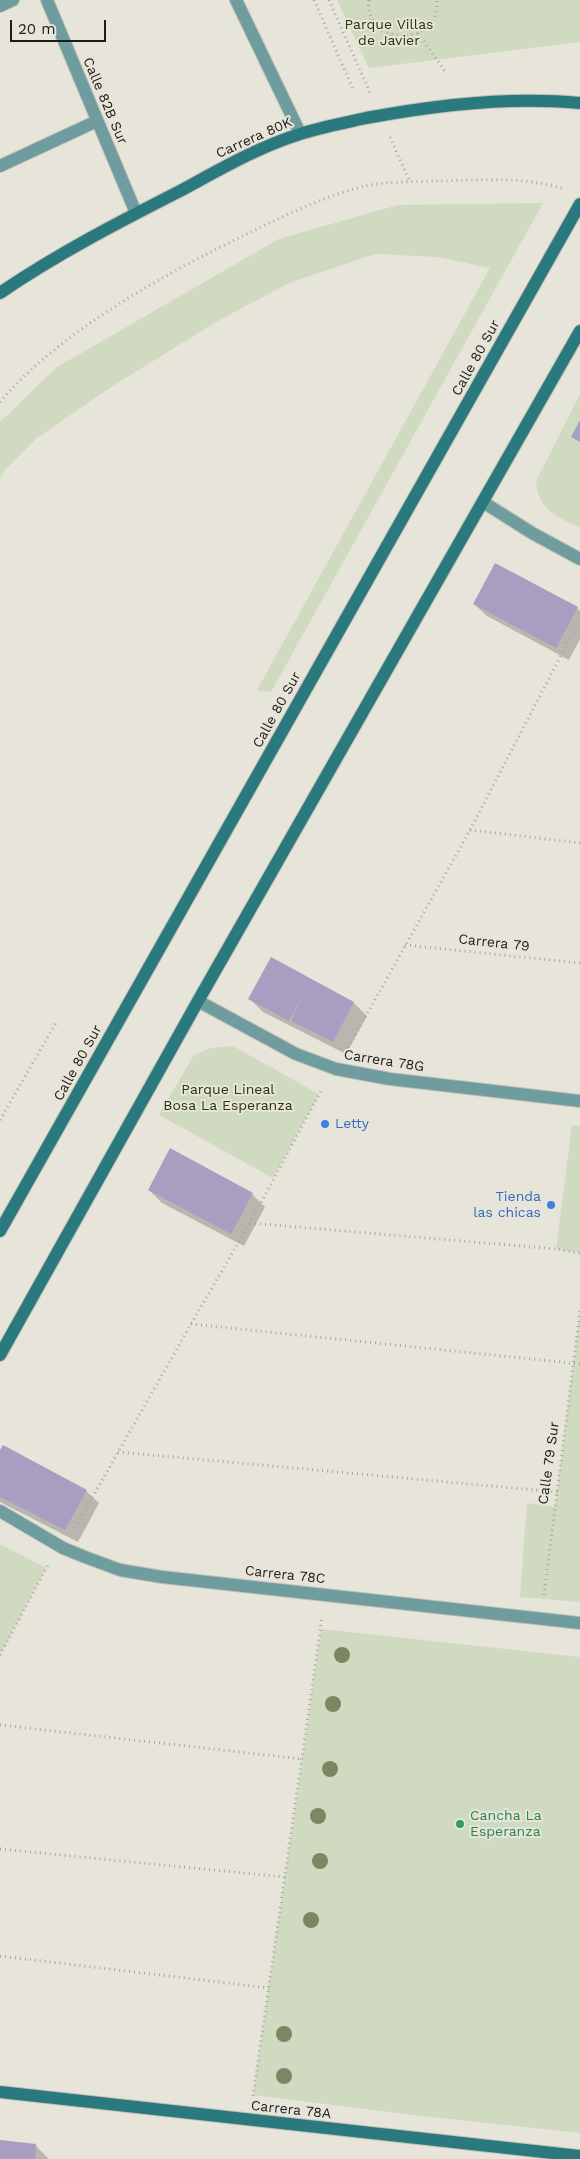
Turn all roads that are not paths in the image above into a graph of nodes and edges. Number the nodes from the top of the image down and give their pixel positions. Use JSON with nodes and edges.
{"nodes":[{"id":1,"x":13,"y":0,"type":"edge"},
{"id":2,"x":47,"y":0,"type":"edge"},
{"id":3,"x":236,"y":0,"type":"edge"},
{"id":4,"x":0,"y":6,"type":"edge"},
{"id":5,"x":580,"y":103,"type":"edge"},
{"id":6,"x":97,"y":121,"type":"junction"},
{"id":7,"x":300,"y":133,"type":"junction"},
{"id":8,"x":0,"y":166,"type":"edge"},
{"id":9,"x":580,"y":204,"type":"edge"},
{"id":10,"x":136,"y":214,"type":"junction"},
{"id":11,"x":0,"y":293,"type":"edge"},
{"id":12,"x":580,"y":331,"type":"edge"},
{"id":13,"x":483,"y":502,"type":"junction"},
{"id":14,"x":580,"y":559,"type":"edge"},
{"id":15,"x":198,"y":1001,"type":"junction"},
{"id":16,"x":580,"y":1101,"type":"edge"},
{"id":17,"x":0,"y":1231,"type":"edge"},
{"id":18,"x":0,"y":1355,"type":"edge"},
{"id":19,"x":0,"y":1512,"type":"edge"},
{"id":20,"x":580,"y":1623,"type":"edge"},
{"id":21,"x":0,"y":2092,"type":"edge"},
{"id":22,"x":580,"y":2156,"type":"edge"}],
"edges":[{"from":1,"to":4,"type":"street"},
{"from":2,"to":6,"type":"street","name":"Calle 82B Sur"},
{"from":3,"to":7,"type":"street"},
{"from":5,"to":7,"type":"street","name":"Carrera 80K"},
{"from":6,"to":8,"type":"street"},
{"from":6,"to":10,"type":"street","name":"Calle 82B Sur"},
{"from":7,"to":10,"type":"street","name":"Carrera 80K"},
{"from":9,"to":17,"type":"street","name":"Calle 80 Sur"},
{"from":10,"to":11,"type":"street","name":"Carrera 80K"},
{"from":12,"to":13,"type":"street"},
{"from":13,"to":14,"type":"street"},
{"from":13,"to":15,"type":"street"},
{"from":15,"to":16,"type":"street","name":"Carrera 78G"},
{"from":15,"to":18,"type":"street"},
{"from":19,"to":20,"type":"street","name":"Carrera 78C"},
{"from":21,"to":22,"type":"street","name":"Carrera 78A"}]}
